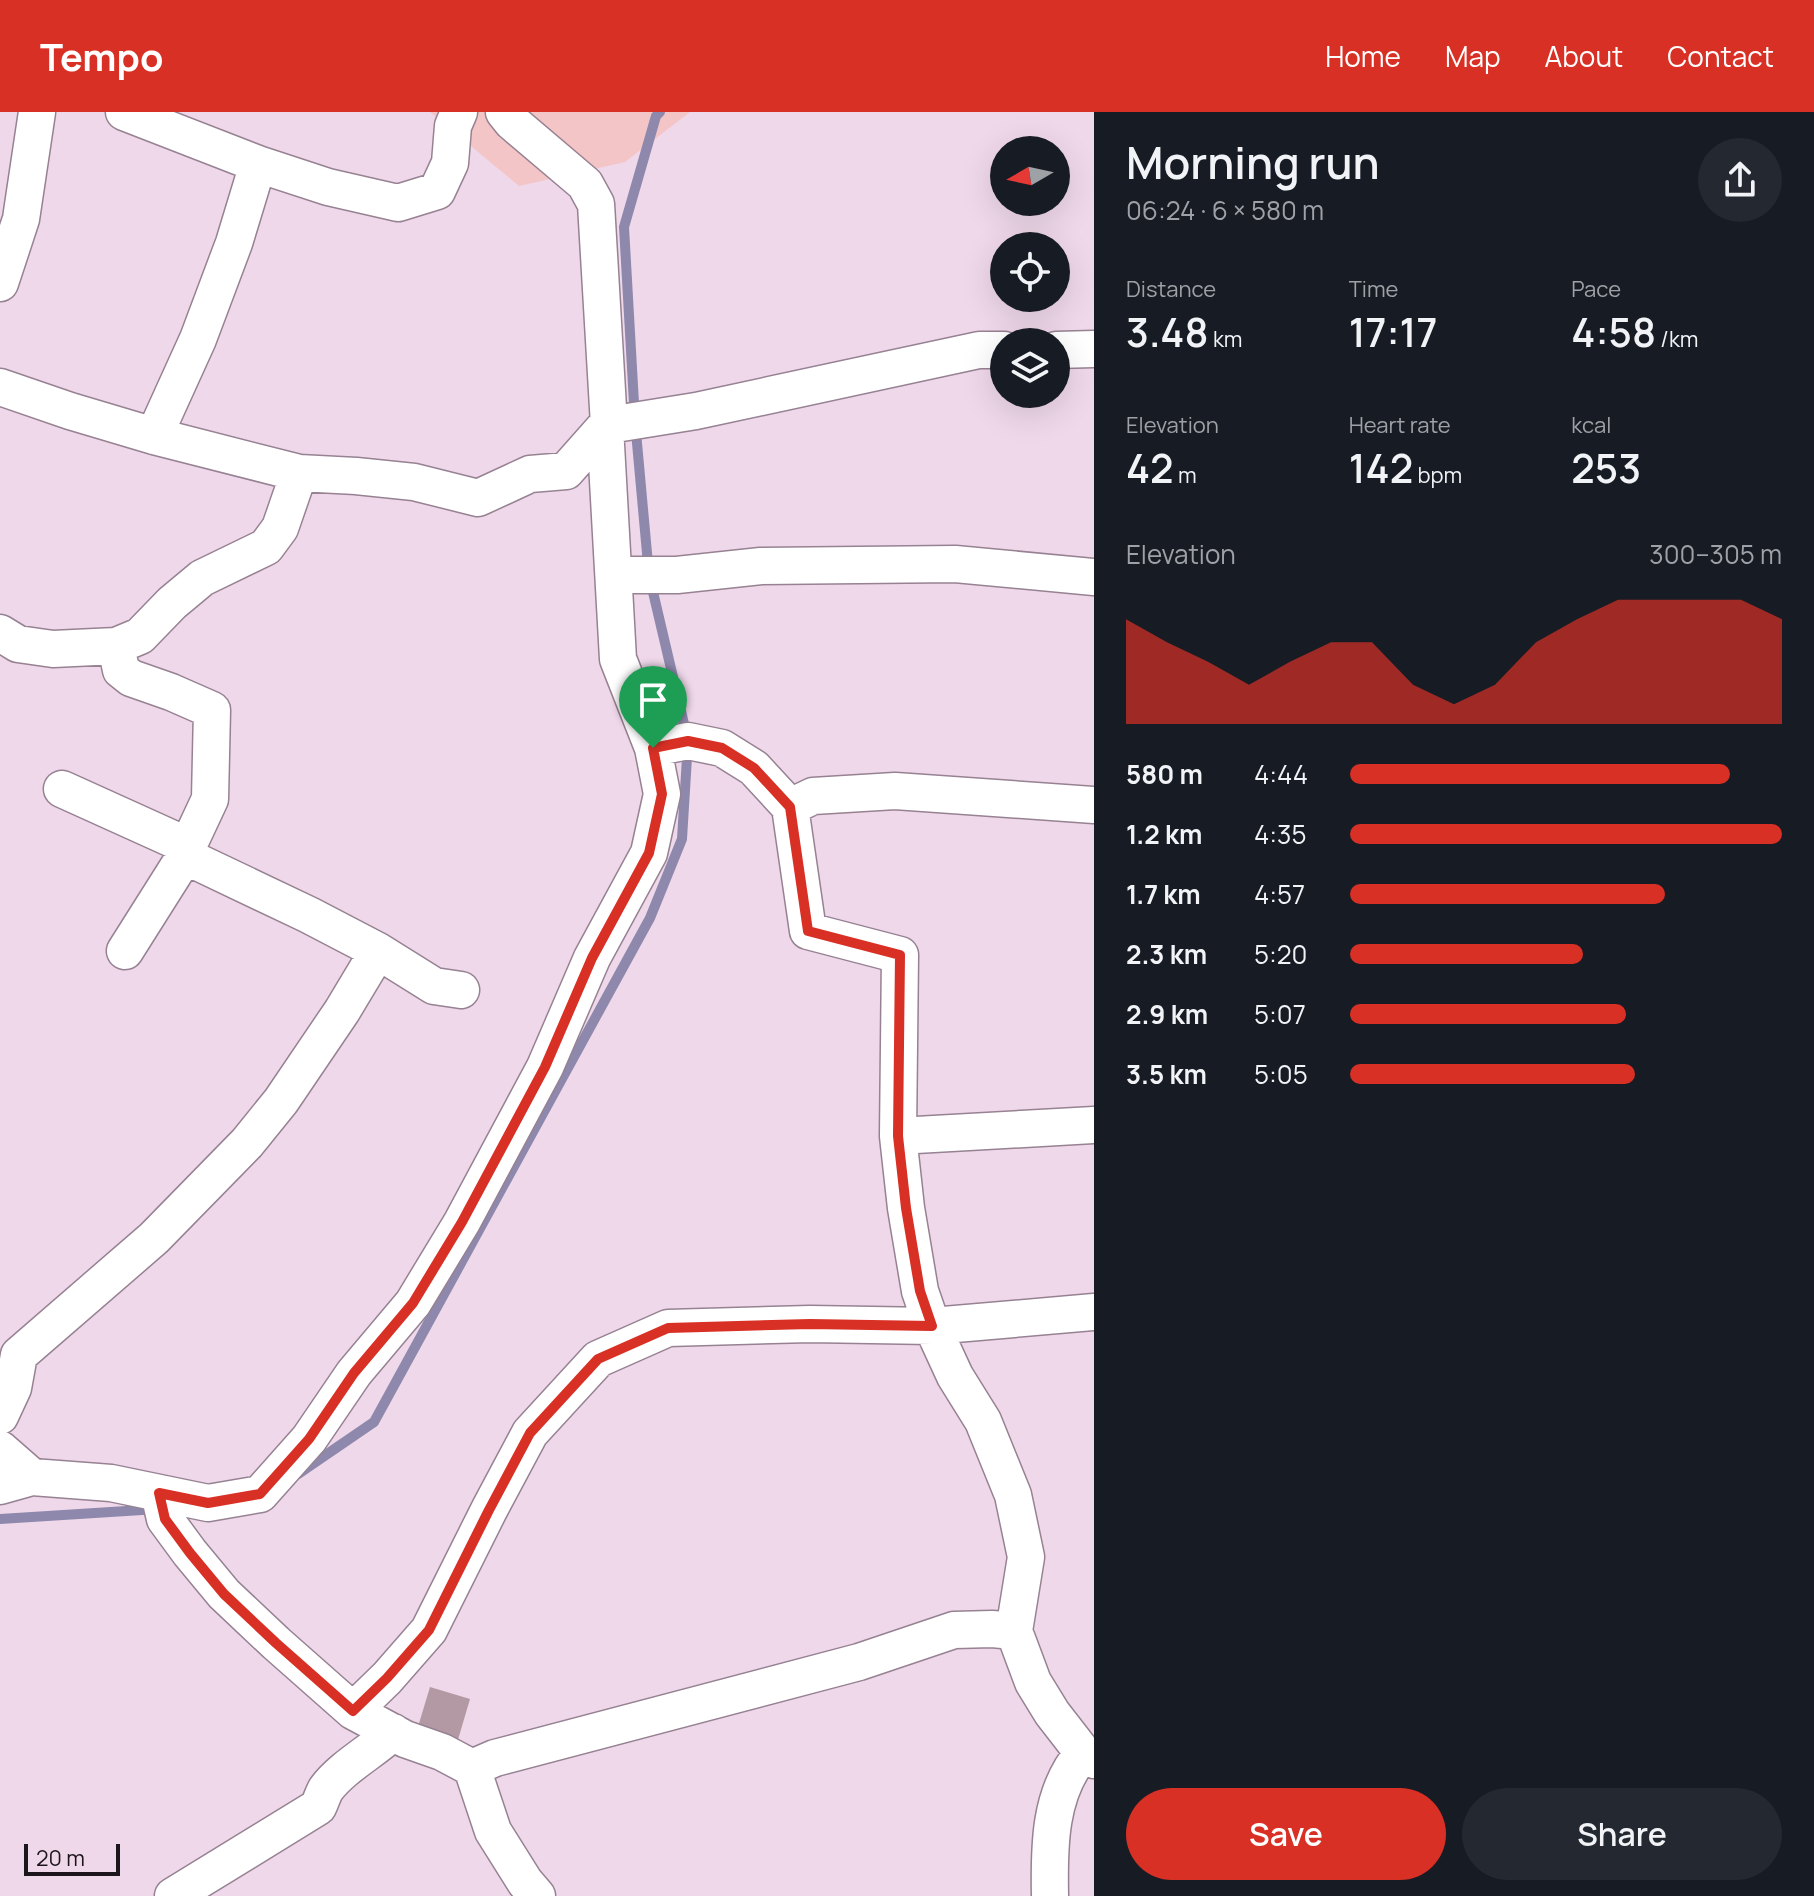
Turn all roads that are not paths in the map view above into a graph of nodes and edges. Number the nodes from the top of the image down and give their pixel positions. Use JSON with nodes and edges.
{"nodes":[{"id":1,"x":37,"y":112,"type":"edge"},
{"id":2,"x":124,"y":112,"type":"edge"},
{"id":3,"x":459,"y":112,"type":"edge"},
{"id":4,"x":504,"y":112,"type":"edge"},
{"id":5,"x":258,"y":164,"type":"junction"},
{"id":6,"x":0,"y":283,"type":"edge"},
{"id":7,"x":1094,"y":349,"type":"edge"},
{"id":8,"x":990,"y":350,"type":"edge"},
{"id":9,"x":1070,"y":350,"type":"edge"},
{"id":10,"x":0,"y":387,"type":"edge"},
{"id":11,"x":607,"y":426,"type":"junction"},
{"id":12,"x":154,"y":436,"type":"junction"},
{"id":13,"x":299,"y":473,"type":"junction"},
{"id":14,"x":614,"y":575,"type":"junction"},
{"id":15,"x":1094,"y":577,"type":"edge"},
{"id":16,"x":0,"y":633,"type":"edge"},
{"id":17,"x":116,"y":646,"type":"junction"},
{"id":18,"x":653,"y":748,"type":"junction"},
{"id":19,"x":62,"y":789,"type":"dead end"},
{"id":20,"x":1094,"y":805,"type":"edge"},
{"id":21,"x":790,"y":807,"type":"junction"},
{"id":22,"x":186,"y":851,"type":"junction"},
{"id":23,"x":125,"y":951,"type":"dead end"},
{"id":24,"x":378,"y":951,"type":"junction"},
{"id":25,"x":461,"y":990,"type":"dead end"},
{"id":26,"x":1094,"y":1125,"type":"edge"},
{"id":27,"x":898,"y":1136,"type":"junction"},
{"id":28,"x":1094,"y":1312,"type":"edge"},
{"id":29,"x":932,"y":1326,"type":"junction"},
{"id":30,"x":0,"y":1416,"type":"edge"},
{"id":31,"x":0,"y":1449,"type":"edge"},
{"id":32,"x":16,"y":1481,"type":"edge"},
{"id":33,"x":159,"y":1493,"type":"junction"},
{"id":34,"x":1014,"y":1631,"type":"junction"},
{"id":35,"x":353,"y":1711,"type":"junction"},
{"id":36,"x":393,"y":1732,"type":"junction"},
{"id":37,"x":1088,"y":1757,"type":"edge"},
{"id":38,"x":472,"y":1768,"type":"junction"},
{"id":39,"x":173,"y":1896,"type":"edge"},
{"id":40,"x":537,"y":1896,"type":"edge"},
{"id":41,"x":1050,"y":1896,"type":"edge"}],
"edges":[{"from":1,"to":6,"type":"street"},
{"from":2,"to":5,"type":"street"},
{"from":3,"to":5,"type":"street"},
{"from":4,"to":11,"type":"street"},
{"from":5,"to":12,"type":"street"},
{"from":7,"to":9,"type":"street"},
{"from":8,"to":11,"type":"street"},
{"from":10,"to":12,"type":"street"},
{"from":11,"to":13,"type":"street"},
{"from":11,"to":14,"type":"street"},
{"from":12,"to":13,"type":"street"},
{"from":13,"to":17,"type":"street"},
{"from":14,"to":15,"type":"street"},
{"from":14,"to":18,"type":"street"},
{"from":16,"to":17,"type":"street"},
{"from":17,"to":22,"type":"street"},
{"from":18,"to":21,"type":"street"},
{"from":18,"to":33,"type":"street"},
{"from":19,"to":22,"type":"street"},
{"from":20,"to":21,"type":"street"},
{"from":21,"to":27,"type":"street"},
{"from":22,"to":23,"type":"street"},
{"from":22,"to":24,"type":"street"},
{"from":24,"to":25,"type":"street"},
{"from":24,"to":30,"type":"street"},
{"from":26,"to":27,"type":"street"},
{"from":27,"to":29,"type":"street"},
{"from":28,"to":29,"type":"street"},
{"from":29,"to":34,"type":"street"},
{"from":29,"to":35,"type":"street"},
{"from":31,"to":32,"type":"street"},
{"from":32,"to":33,"type":"street"},
{"from":33,"to":35,"type":"street"},
{"from":34,"to":37,"type":"street"},
{"from":34,"to":38,"type":"street"},
{"from":35,"to":36,"type":"street"},
{"from":36,"to":38,"type":"street"},
{"from":36,"to":39,"type":"street"},
{"from":37,"to":41,"type":"street"},
{"from":38,"to":40,"type":"street"}]}
